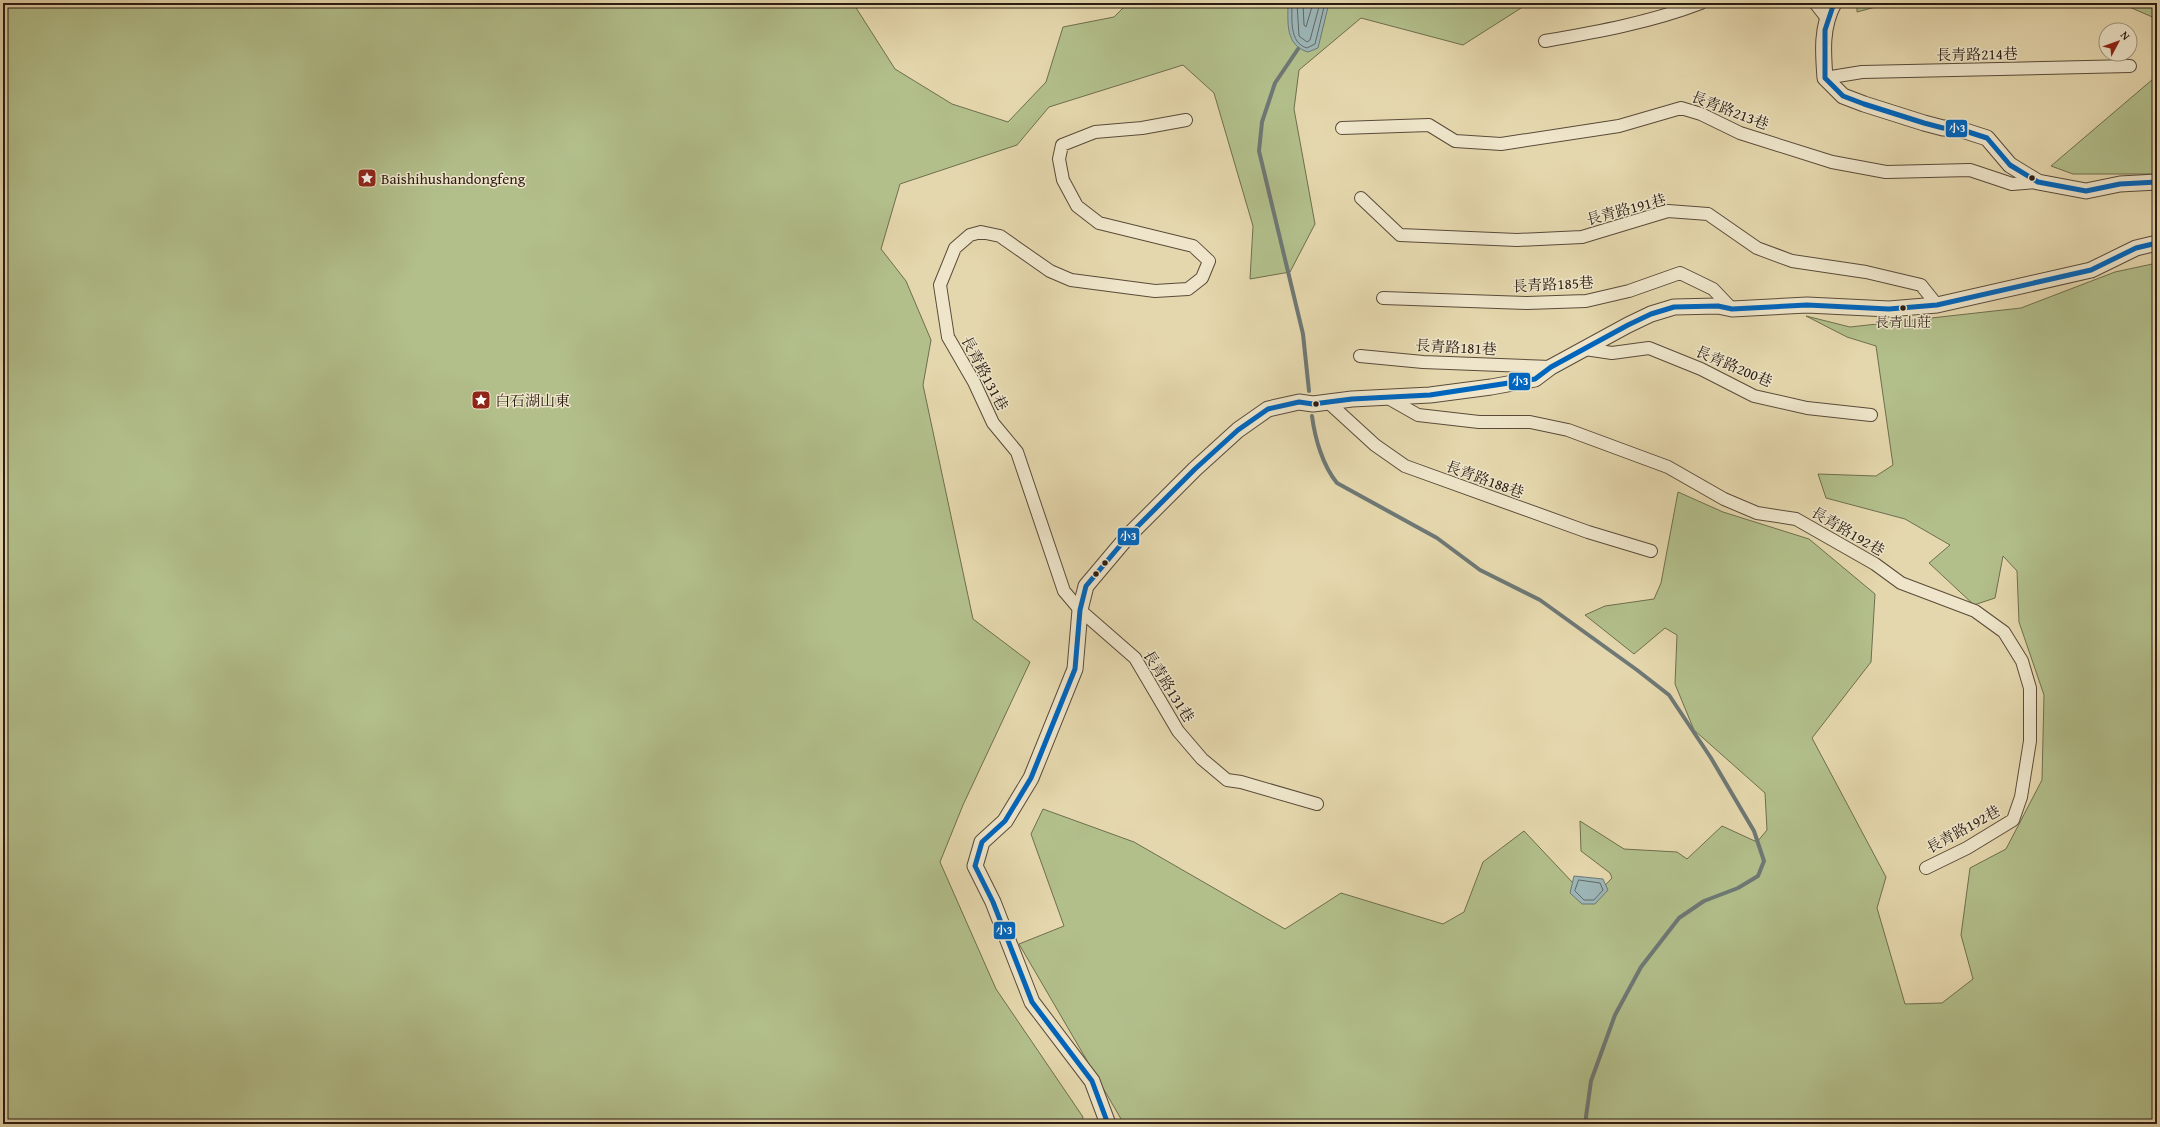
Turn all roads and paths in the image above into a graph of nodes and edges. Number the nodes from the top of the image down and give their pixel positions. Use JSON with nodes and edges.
{"nodes":[{"id":1,"x":1701,"y":3,"type":"edge"},
{"id":2,"x":1815,"y":3,"type":"edge"},
{"id":3,"x":1834,"y":3,"type":"edge"},
{"id":4,"x":1826,"y":17,"type":"junction"},
{"id":5,"x":1545,"y":41,"type":"dead end"},
{"id":6,"x":2130,"y":66,"type":"dead end"},
{"id":7,"x":1825,"y":78,"type":"junction"},
{"id":8,"x":1186,"y":120,"type":"dead end"},
{"id":9,"x":1342,"y":128,"type":"dead end"},
{"id":10,"x":2038,"y":182,"type":"junction"},
{"id":11,"x":2157,"y":182,"type":"edge"},
{"id":12,"x":1361,"y":198,"type":"dead end"},
{"id":13,"x":2157,"y":243,"type":"edge"},
{"id":14,"x":1383,"y":298,"type":"dead end"},
{"id":15,"x":1937,"y":305,"type":"junction"},
{"id":16,"x":1732,"y":309,"type":"junction"},
{"id":17,"x":1585,"y":348,"type":"junction"},
{"id":18,"x":1360,"y":356,"type":"dead end"},
{"id":19,"x":1552,"y":367,"type":"junction"},
{"id":20,"x":1388,"y":398,"type":"junction"},
{"id":21,"x":1328,"y":402,"type":"junction"},
{"id":22,"x":1871,"y":415,"type":"dead end"},
{"id":23,"x":1651,"y":551,"type":"dead end"},
{"id":24,"x":1080,"y":610,"type":"junction"},
{"id":25,"x":1317,"y":804,"type":"dead end"},
{"id":26,"x":1926,"y":868,"type":"dead end"},
{"id":27,"x":1108,"y":1124,"type":"edge"}],
"edges":[{"from":1,"to":5,"type":"street"},
{"from":2,"to":4,"type":"street"},
{"from":3,"to":4,"type":"street"},
{"from":4,"to":7,"type":"street"},
{"from":6,"to":7,"type":"street","name":"長青路214巷"},
{"from":7,"to":10,"type":"street"},
{"from":8,"to":24,"type":"street","name":"長青路131巷"},
{"from":9,"to":10,"type":"street","name":"長青路213巷"},
{"from":10,"to":11,"type":"street"},
{"from":12,"to":15,"type":"street","name":"長青路191巷"},
{"from":13,"to":15,"type":"street"},
{"from":14,"to":16,"type":"street","name":"長青路185巷"},
{"from":15,"to":16,"type":"street"},
{"from":16,"to":17,"type":"street"},
{"from":17,"to":19,"type":"street"},
{"from":17,"to":22,"type":"street","name":"長青路200巷"},
{"from":18,"to":19,"type":"street","name":"長青路181巷"},
{"from":19,"to":20,"type":"street"},
{"from":20,"to":21,"type":"street"},
{"from":20,"to":26,"type":"street","name":"長青路192巷"},
{"from":21,"to":23,"type":"street","name":"長青路188巷"},
{"from":21,"to":24,"type":"street"},
{"from":24,"to":25,"type":"street","name":"長青路131巷"},
{"from":24,"to":27,"type":"street"}]}
